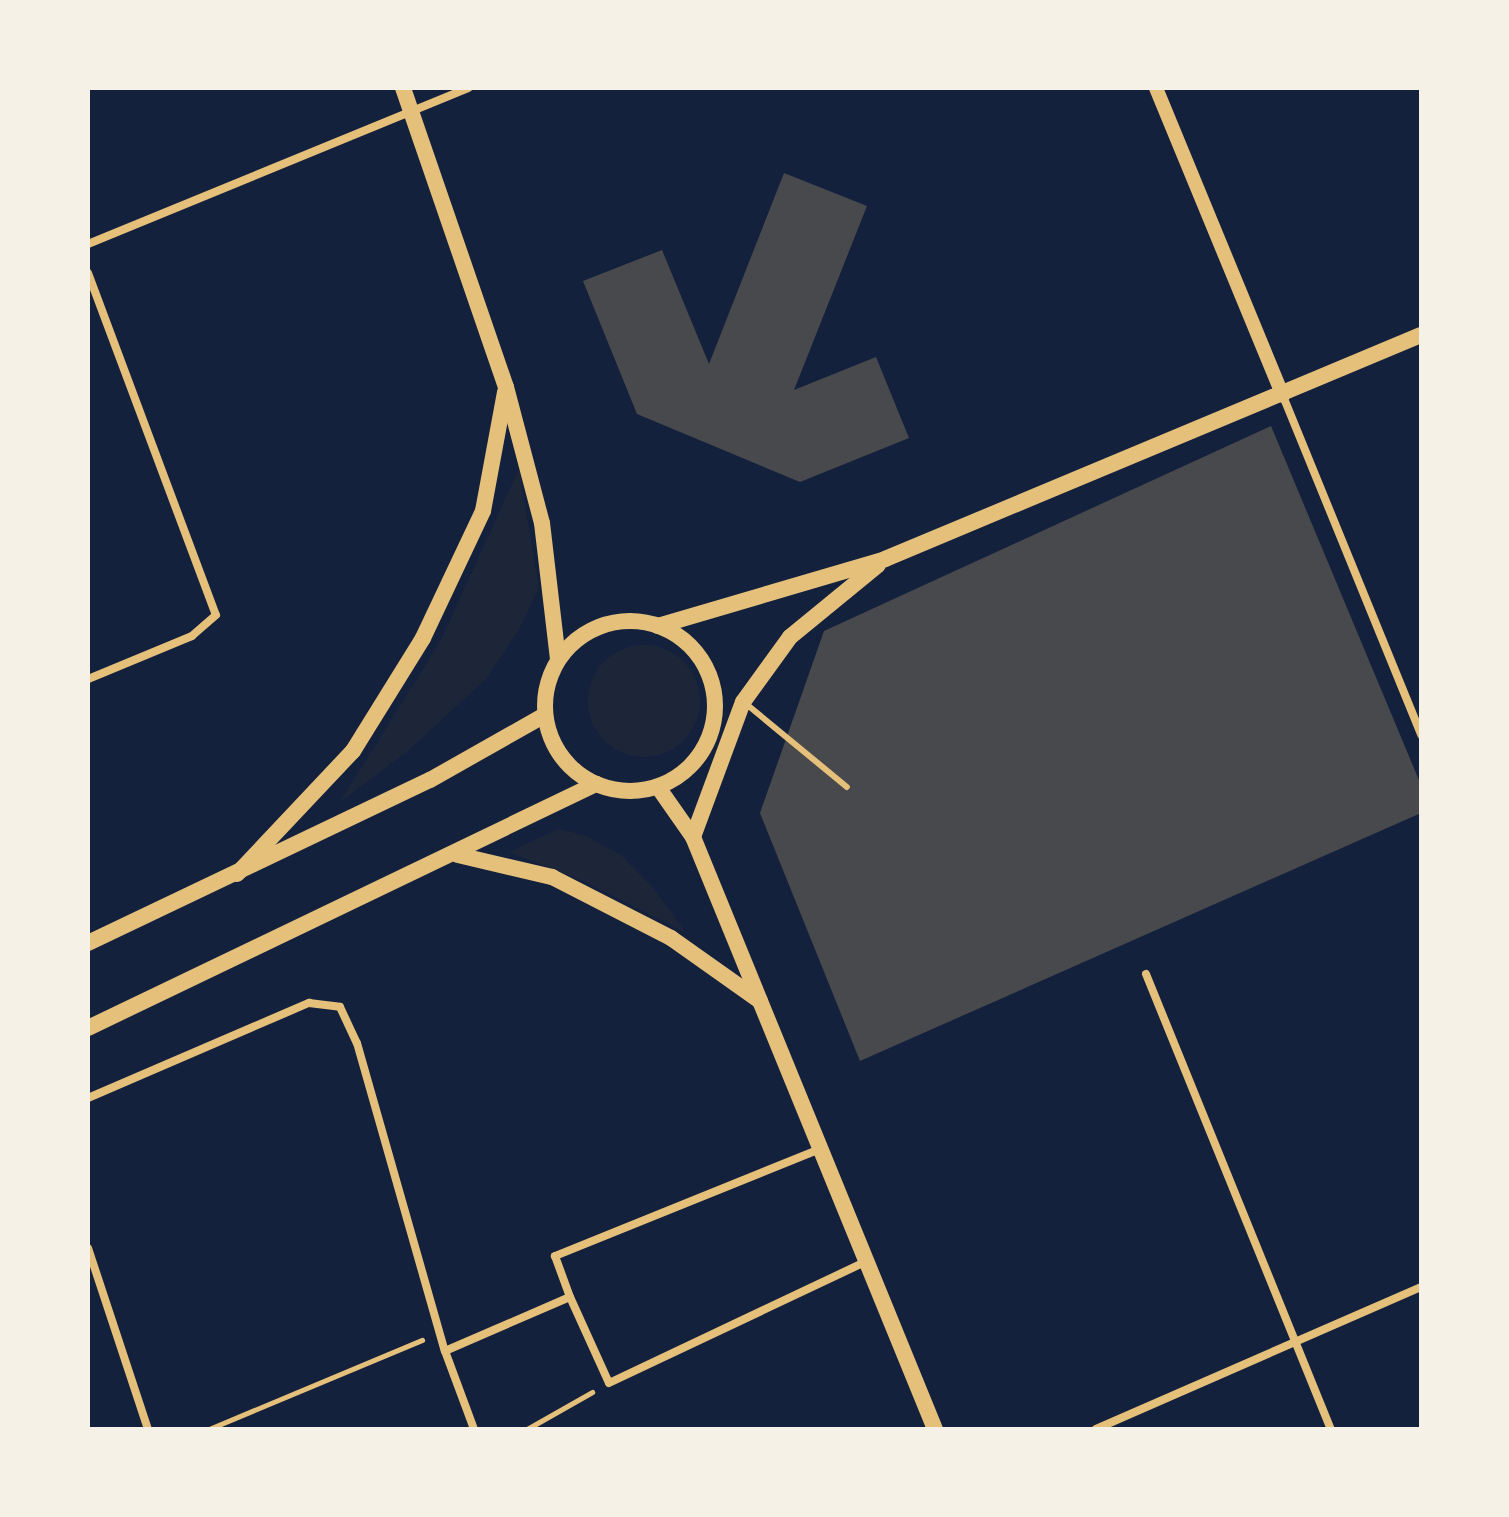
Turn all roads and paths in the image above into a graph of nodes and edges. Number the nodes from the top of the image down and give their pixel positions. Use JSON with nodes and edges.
{"nodes":[{"id":1,"x":403,"y":88,"type":"edge"},
{"id":2,"x":468,"y":88,"type":"edge"},
{"id":3,"x":1156,"y":88,"type":"edge"},
{"id":4,"x":413,"y":111,"type":"junction"},
{"id":5,"x":88,"y":244,"type":"edge"},
{"id":6,"x":88,"y":273,"type":"edge"},
{"id":7,"x":1421,"y":335,"type":"edge"},
{"id":8,"x":506,"y":387,"type":"junction"},
{"id":9,"x":1283,"y":396,"type":"junction"},
{"id":10,"x":885,"y":559,"type":"junction"},
{"id":11,"x":658,"y":626,"type":"junction"},
{"id":12,"x":558,"y":659,"type":"junction"},
{"id":13,"x":88,"y":679,"type":"edge"},
{"id":14,"x":743,"y":702,"type":"junction"},
{"id":15,"x":545,"y":715,"type":"junction"},
{"id":16,"x":1421,"y":735,"type":"edge"},
{"id":17,"x":596,"y":784,"type":"junction"},
{"id":18,"x":658,"y":787,"type":"junction"},
{"id":19,"x":847,"y":787,"type":"dead end"},
{"id":20,"x":693,"y":837,"type":"junction"},
{"id":21,"x":458,"y":855,"type":"junction"},
{"id":22,"x":237,"y":874,"type":"junction"},
{"id":23,"x":88,"y":943,"type":"edge"},
{"id":24,"x":1146,"y":974,"type":"dead end"},
{"id":25,"x":761,"y":1002,"type":"junction"},
{"id":26,"x":88,"y":1028,"type":"edge"},
{"id":27,"x":88,"y":1098,"type":"edge"},
{"id":28,"x":821,"y":1149,"type":"junction"},
{"id":29,"x":88,"y":1248,"type":"edge"},
{"id":30,"x":867,"y":1261,"type":"junction"},
{"id":31,"x":1421,"y":1287,"type":"edge"},
{"id":32,"x":570,"y":1297,"type":"junction"},
{"id":33,"x":440,"y":1333,"type":"junction"},
{"id":34,"x":1295,"y":1343,"type":"junction"},
{"id":35,"x":445,"y":1351,"type":"junction"},
{"id":36,"x":609,"y":1383,"type":"junction"},
{"id":37,"x":148,"y":1429,"type":"edge"},
{"id":38,"x":209,"y":1429,"type":"edge"},
{"id":39,"x":474,"y":1429,"type":"edge"},
{"id":40,"x":527,"y":1429,"type":"edge"},
{"id":41,"x":935,"y":1429,"type":"edge"},
{"id":42,"x":1096,"y":1429,"type":"edge"},
{"id":43,"x":1331,"y":1429,"type":"edge"}],
"edges":[{"from":1,"to":4,"type":"main road"},
{"from":2,"to":4,"type":"street"},
{"from":3,"to":9,"type":"street"},
{"from":4,"to":5,"type":"street"},
{"from":4,"to":8,"type":"main road"},
{"from":6,"to":13,"type":"street"},
{"from":7,"to":9,"type":"main road"},
{"from":8,"to":12,"type":"main road"},
{"from":8,"to":22,"type":"main road"},
{"from":9,"to":10,"type":"main road"},
{"from":9,"to":16,"type":"street"},
{"from":10,"to":11,"type":"main road"},
{"from":10,"to":14,"type":"main road"},
{"from":11,"to":12,"type":"main road"},
{"from":11,"to":18,"type":"main road"},
{"from":12,"to":15,"type":"main road"},
{"from":14,"to":19,"type":"lane"},
{"from":14,"to":20,"type":"main road"},
{"from":15,"to":17,"type":"main road"},
{"from":15,"to":22,"type":"main road"},
{"from":17,"to":18,"type":"main road"},
{"from":17,"to":21,"type":"main road"},
{"from":18,"to":20,"type":"main road"},
{"from":20,"to":25,"type":"main road"},
{"from":21,"to":25,"type":"main road"},
{"from":21,"to":26,"type":"main road"},
{"from":22,"to":23,"type":"main road"},
{"from":24,"to":34,"type":"street"},
{"from":25,"to":28,"type":"main road"},
{"from":27,"to":33,"type":"street"},
{"from":28,"to":30,"type":"main road"},
{"from":28,"to":32,"type":"street"},
{"from":29,"to":37,"type":"street"},
{"from":30,"to":36,"type":"street"},
{"from":30,"to":41,"type":"main road"},
{"from":31,"to":34,"type":"street"},
{"from":32,"to":35,"type":"street"},
{"from":32,"to":36,"type":"street"},
{"from":33,"to":35,"type":"street"},
{"from":33,"to":38,"type":"path"},
{"from":34,"to":42,"type":"street"},
{"from":34,"to":43,"type":"street"},
{"from":35,"to":39,"type":"street"},
{"from":36,"to":40,"type":"path"}]}
